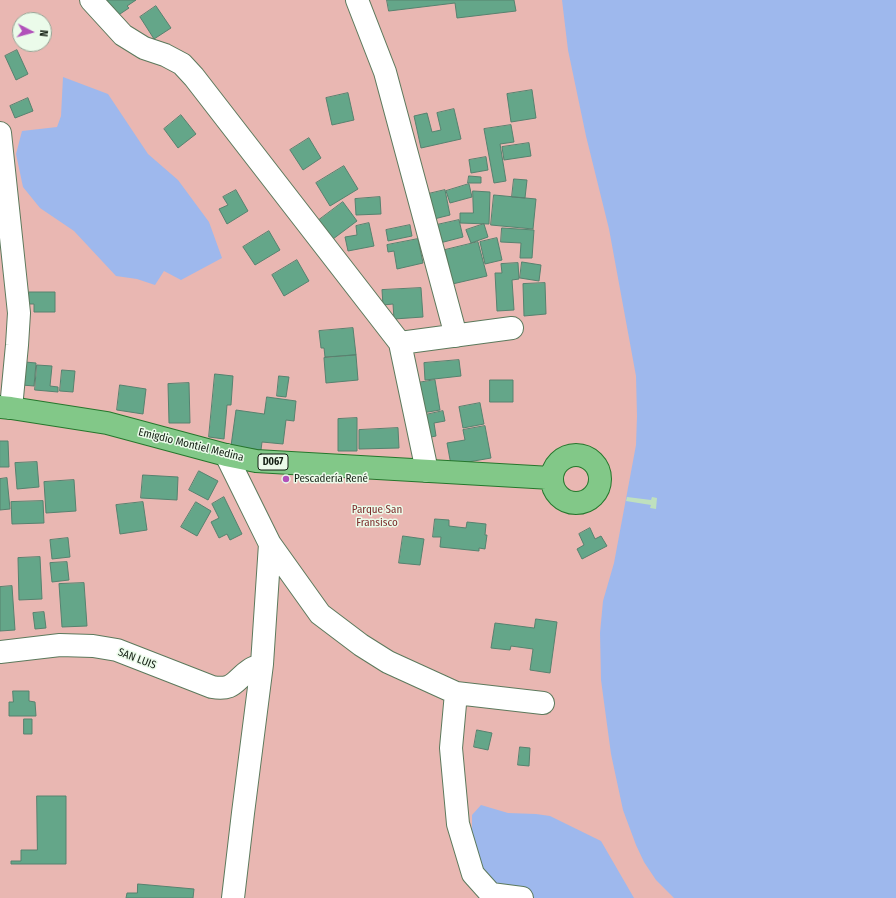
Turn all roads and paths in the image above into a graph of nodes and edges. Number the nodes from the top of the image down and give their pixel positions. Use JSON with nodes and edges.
{"nodes":[{"id":1,"x":91,"y":0,"type":"edge"},
{"id":2,"x":357,"y":0,"type":"edge"},
{"id":3,"x":0,"y":133,"type":"edge"},
{"id":4,"x":512,"y":328,"type":"dead end"},
{"id":5,"x":456,"y":336,"type":"junction"},
{"id":6,"x":400,"y":343,"type":"junction"},
{"id":7,"x":5,"y":407,"type":"edge"},
{"id":8,"x":226,"y":455,"type":"junction"},
{"id":9,"x":427,"y":471,"type":"junction"},
{"id":10,"x":551,"y":478,"type":"dead end"},
{"id":11,"x":270,"y":544,"type":"junction"},
{"id":12,"x":0,"y":652,"type":"edge"},
{"id":13,"x":262,"y":664,"type":"junction"},
{"id":14,"x":456,"y":693,"type":"junction"},
{"id":15,"x":543,"y":704,"type":"dead end"},
{"id":16,"x":233,"y":898,"type":"edge"},
{"id":17,"x":522,"y":898,"type":"edge"}],
"edges":[{"from":1,"to":6,"type":"street"},
{"from":2,"to":5,"type":"street"},
{"from":3,"to":7,"type":"street"},
{"from":4,"to":5,"type":"street"},
{"from":5,"to":6,"type":"street"},
{"from":6,"to":9,"type":"street"},
{"from":7,"to":8,"type":"main road","name":"Emigdio Montiel Medina","number":"D067"},
{"from":8,"to":9,"type":"main road","name":"Emigdio Montiel Medina","number":"D067"},
{"from":8,"to":11,"type":"street"},
{"from":9,"to":10,"type":"main road","name":"Emigdio Montiel Medina","number":"D067"},
{"from":11,"to":13,"type":"street"},
{"from":11,"to":14,"type":"street"},
{"from":12,"to":13,"type":"street","name":"SAN LUIS"},
{"from":13,"to":16,"type":"street"},
{"from":14,"to":15,"type":"street"},
{"from":14,"to":17,"type":"street"}]}
